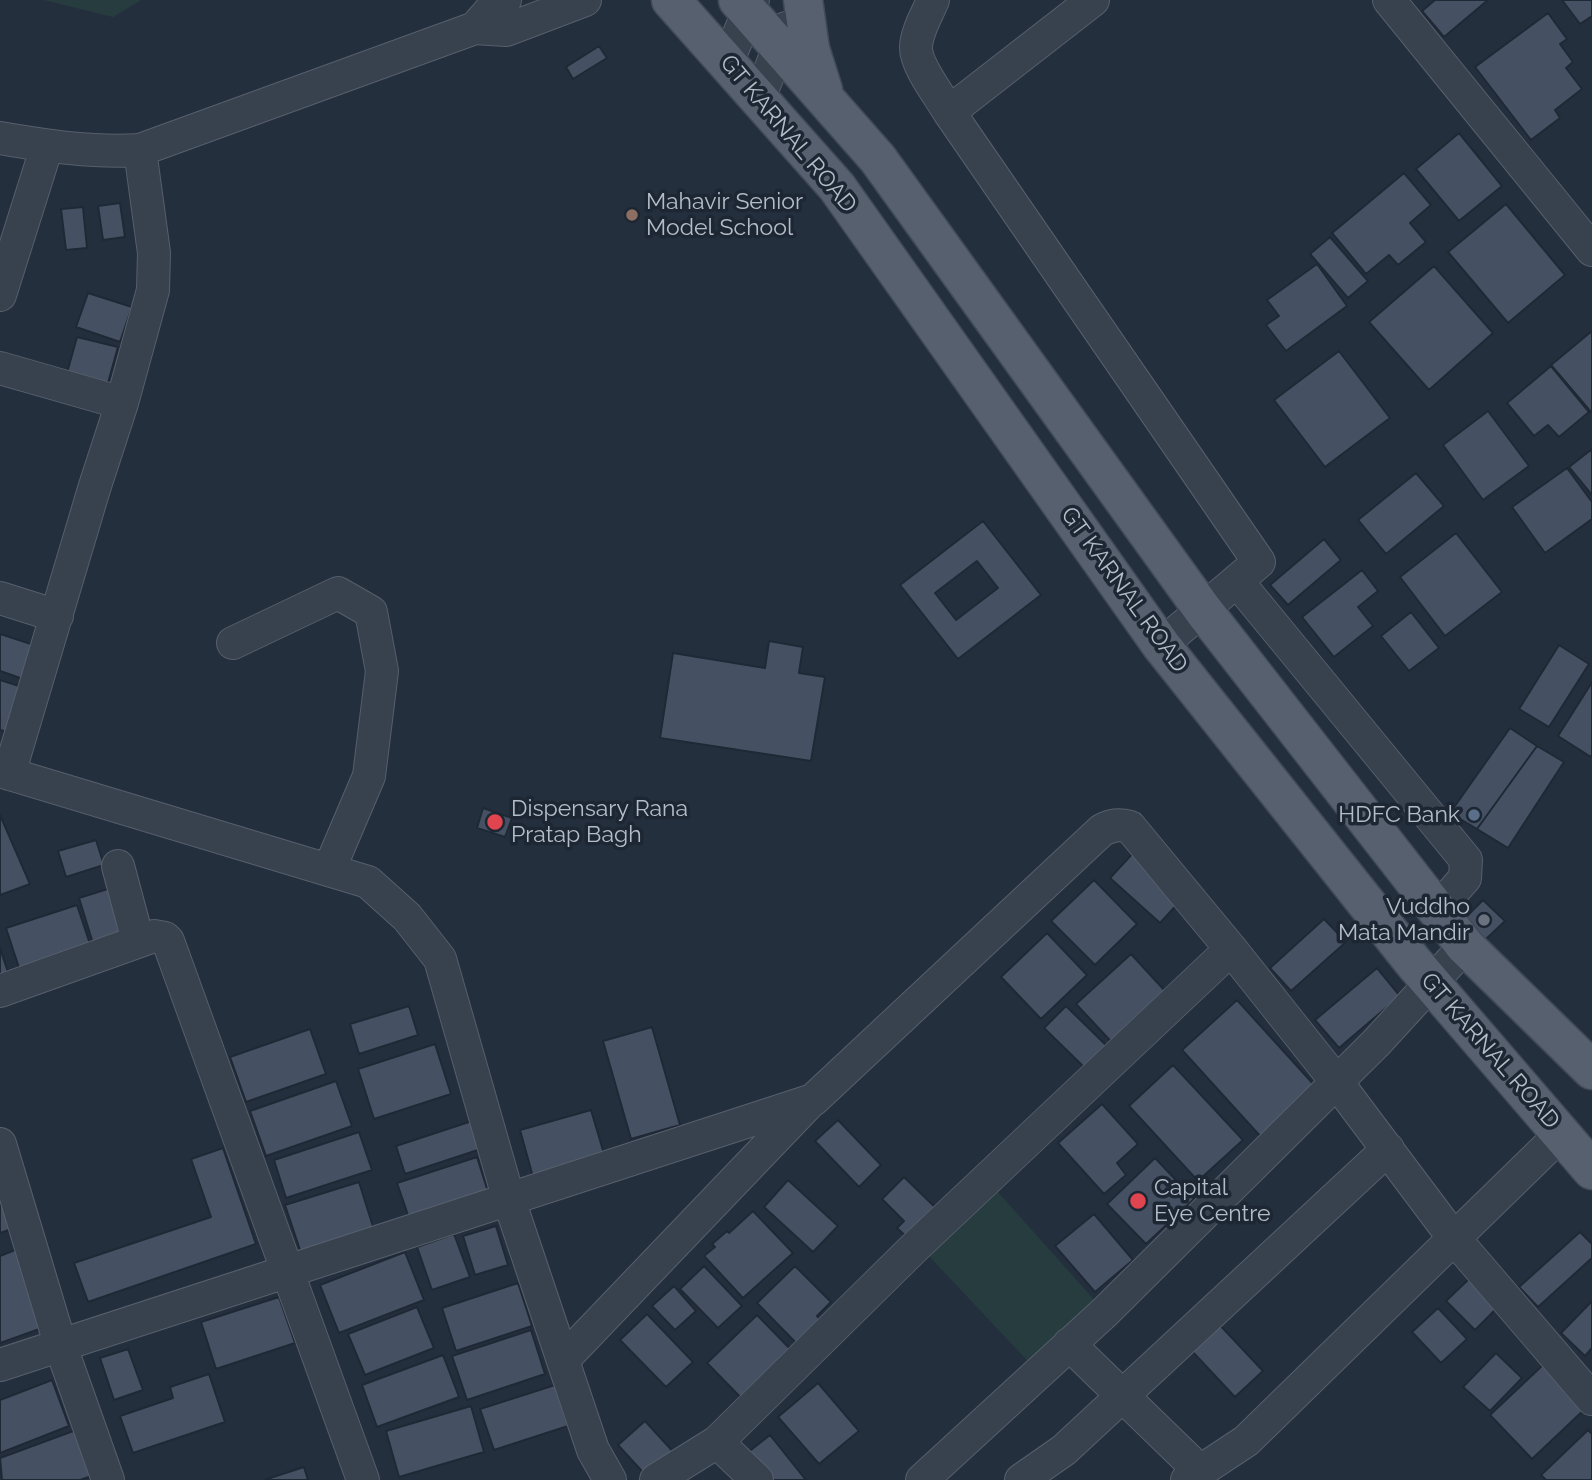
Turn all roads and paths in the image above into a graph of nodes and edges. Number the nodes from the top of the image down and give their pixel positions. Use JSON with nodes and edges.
{"nodes":[{"id":1,"x":505,"y":0,"type":"edge"},
{"id":2,"x":585,"y":0,"type":"edge"},
{"id":3,"x":671,"y":0,"type":"edge"},
{"id":4,"x":794,"y":0,"type":"edge"},
{"id":5,"x":803,"y":0,"type":"edge"},
{"id":6,"x":933,"y":0,"type":"edge"},
{"id":7,"x":1093,"y":0,"type":"edge"},
{"id":8,"x":1389,"y":0,"type":"edge"},
{"id":9,"x":747,"y":4,"type":"edge"},
{"id":10,"x":475,"y":29,"type":"junction"},
{"id":11,"x":780,"y":48,"type":"junction"},
{"id":12,"x":727,"y":62,"type":"junction"},
{"id":13,"x":759,"y":99,"type":"junction"},
{"id":14,"x":827,"y":102,"type":"junction"},
{"id":15,"x":949,"y":113,"type":"junction"},
{"id":16,"x":0,"y":138,"type":"edge"},
{"id":17,"x":47,"y":146,"type":"junction"},
{"id":18,"x":140,"y":149,"type":"junction"},
{"id":19,"x":10,"y":232,"type":"edge"},
{"id":20,"x":1592,"y":250,"type":"edge"},
{"id":21,"x":0,"y":295,"type":"edge"},
{"id":22,"x":0,"y":368,"type":"edge"},
{"id":23,"x":122,"y":402,"type":"junction"},
{"id":24,"x":1237,"y":581,"type":"junction"},
{"id":25,"x":0,"y":598,"type":"edge"},
{"id":26,"x":1203,"y":610,"type":"junction"},
{"id":27,"x":57,"y":616,"type":"junction"},
{"id":28,"x":233,"y":643,"type":"dead end"},
{"id":29,"x":1161,"y":645,"type":"junction"},
{"id":30,"x":5,"y":772,"type":"edge"},
{"id":31,"x":118,"y":866,"type":"dead end"},
{"id":32,"x":329,"y":870,"type":"junction"},
{"id":33,"x":1437,"y":910,"type":"junction"},
{"id":34,"x":138,"y":941,"type":"junction"},
{"id":35,"x":1465,"y":946,"type":"junction"},
{"id":36,"x":1231,"y":949,"type":"junction"},
{"id":37,"x":1431,"y":982,"type":"junction"},
{"id":38,"x":0,"y":991,"type":"edge"},
{"id":39,"x":1592,"y":1070,"type":"edge"},
{"id":40,"x":1336,"y":1081,"type":"junction"},
{"id":41,"x":813,"y":1100,"type":"junction"},
{"id":42,"x":1561,"y":1134,"type":"junction"},
{"id":43,"x":0,"y":1144,"type":"edge"},
{"id":44,"x":1388,"y":1150,"type":"junction"},
{"id":45,"x":1592,"y":1170,"type":"edge"},
{"id":46,"x":509,"y":1200,"type":"junction"},
{"id":47,"x":1454,"y":1237,"type":"junction"},
{"id":48,"x":289,"y":1272,"type":"junction"},
{"id":49,"x":1069,"y":1344,"type":"junction"},
{"id":50,"x":61,"y":1347,"type":"junction"},
{"id":51,"x":563,"y":1360,"type":"junction"},
{"id":52,"x":0,"y":1365,"type":"edge"},
{"id":53,"x":1122,"y":1396,"type":"junction"},
{"id":54,"x":1592,"y":1399,"type":"edge"},
{"id":55,"x":718,"y":1442,"type":"junction"},
{"id":56,"x":1210,"y":1473,"type":"edge"},
{"id":57,"x":603,"y":1478,"type":"edge"},
{"id":58,"x":108,"y":1480,"type":"edge"},
{"id":59,"x":363,"y":1480,"type":"edge"},
{"id":60,"x":656,"y":1480,"type":"edge"},
{"id":61,"x":757,"y":1480,"type":"edge"},
{"id":62,"x":922,"y":1480,"type":"edge"},
{"id":63,"x":1021,"y":1480,"type":"edge"}],
"edges":[{"from":1,"to":10,"type":"street"},
{"from":2,"to":10,"type":"street"},
{"from":3,"to":12,"type":"main road","name":"GT KARNAL ROAD"},
{"from":4,"to":11,"type":"street"},
{"from":5,"to":14,"type":"main road"},
{"from":6,"to":15,"type":"street"},
{"from":7,"to":15,"type":"street"},
{"from":8,"to":20,"type":"street"},
{"from":9,"to":11,"type":"main road"},
{"from":9,"to":12,"type":"street"},
{"from":10,"to":18,"type":"street"},
{"from":11,"to":13,"type":"street"},
{"from":11,"to":14,"type":"main road"},
{"from":12,"to":13,"type":"main road","name":"GT KARNAL ROAD"},
{"from":13,"to":29,"type":"main road","name":"GT KARNAL ROAD"},
{"from":14,"to":26,"type":"main road"},
{"from":15,"to":24,"type":"street"},
{"from":16,"to":17,"type":"street"},
{"from":17,"to":18,"type":"street"},
{"from":17,"to":19,"type":"street"},
{"from":18,"to":23,"type":"street"},
{"from":19,"to":21,"type":"street"},
{"from":22,"to":23,"type":"street"},
{"from":23,"to":27,"type":"street"},
{"from":24,"to":26,"type":"street"},
{"from":24,"to":33,"type":"street"},
{"from":25,"to":27,"type":"street"},
{"from":26,"to":29,"type":"street"},
{"from":26,"to":33,"type":"main road"},
{"from":27,"to":30,"type":"street"},
{"from":28,"to":32,"type":"street"},
{"from":29,"to":37,"type":"main road","name":"GT KARNAL ROAD"},
{"from":30,"to":32,"type":"street"},
{"from":31,"to":34,"type":"street"},
{"from":32,"to":46,"type":"street"},
{"from":33,"to":35,"type":"main road"},
{"from":34,"to":38,"type":"street"},
{"from":34,"to":48,"type":"street"},
{"from":35,"to":37,"type":"street"},
{"from":35,"to":39,"type":"main road"},
{"from":36,"to":40,"type":"street"},
{"from":36,"to":41,"type":"street"},
{"from":36,"to":55,"type":"street"},
{"from":37,"to":40,"type":"street"},
{"from":37,"to":42,"type":"main road","name":"GT KARNAL ROAD"},
{"from":40,"to":44,"type":"street"},
{"from":40,"to":49,"type":"street"},
{"from":41,"to":46,"type":"street"},
{"from":41,"to":51,"type":"street"},
{"from":42,"to":45,"type":"main road","name":"GT KARNAL ROAD"},
{"from":42,"to":47,"type":"street"},
{"from":43,"to":50,"type":"street"},
{"from":44,"to":47,"type":"street"},
{"from":44,"to":53,"type":"street"},
{"from":46,"to":48,"type":"street"},
{"from":46,"to":51,"type":"street"},
{"from":47,"to":54,"type":"street"},
{"from":47,"to":56,"type":"street"},
{"from":48,"to":50,"type":"street"},
{"from":48,"to":59,"type":"street"},
{"from":49,"to":53,"type":"street"},
{"from":49,"to":62,"type":"street"},
{"from":50,"to":52,"type":"street"},
{"from":50,"to":58,"type":"street"},
{"from":51,"to":57,"type":"street"},
{"from":53,"to":56,"type":"street"},
{"from":53,"to":63,"type":"street"},
{"from":55,"to":60,"type":"street"},
{"from":55,"to":61,"type":"street"}]}
